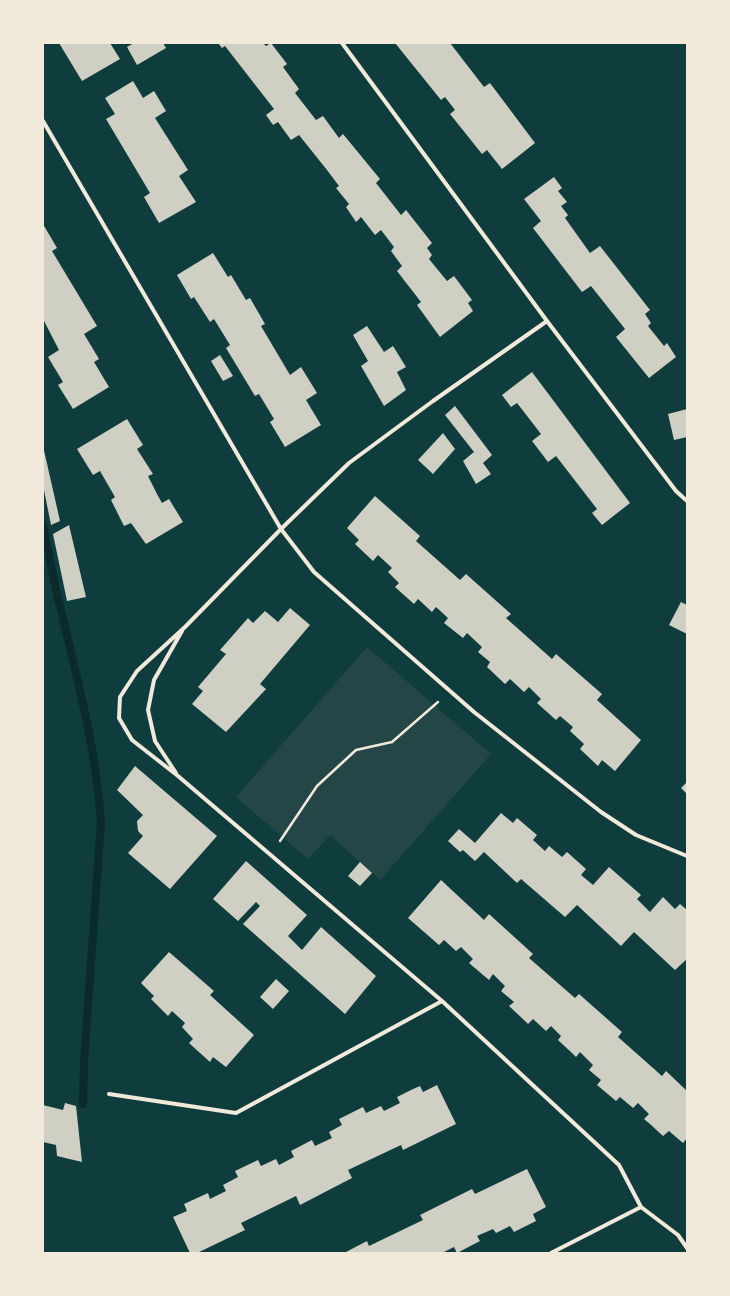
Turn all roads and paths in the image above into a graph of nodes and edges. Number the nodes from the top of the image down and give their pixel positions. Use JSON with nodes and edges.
{"nodes":[{"id":1,"x":342,"y":43,"type":"edge"},
{"id":2,"x":43,"y":121,"type":"edge"},
{"id":3,"x":547,"y":321,"type":"junction"},
{"id":4,"x":687,"y":501,"type":"edge"},
{"id":5,"x":281,"y":528,"type":"junction"},
{"id":6,"x":184,"y":627,"type":"junction"},
{"id":7,"x":450,"y":691,"type":"junction"},
{"id":8,"x":178,"y":776,"type":"junction"},
{"id":9,"x":269,"y":854,"type":"junction"},
{"id":10,"x":687,"y":856,"type":"edge"},
{"id":11,"x":442,"y":1001,"type":"junction"},
{"id":12,"x":108,"y":1094,"type":"dead end"},
{"id":13,"x":640,"y":1207,"type":"junction"},
{"id":14,"x":687,"y":1248,"type":"edge"},
{"id":15,"x":551,"y":1253,"type":"edge"}],
"edges":[{"from":1,"to":3,"type":"street"},
{"from":2,"to":5,"type":"street"},
{"from":3,"to":4,"type":"street"},
{"from":3,"to":5,"type":"street"},
{"from":5,"to":6,"type":"street"},
{"from":5,"to":7,"type":"street"},
{"from":6,"to":8,"type":"street"},
{"from":6,"to":8,"type":"street"},
{"from":7,"to":9,"type":"path"},
{"from":7,"to":10,"type":"street"},
{"from":8,"to":9,"type":"street"},
{"from":9,"to":11,"type":"street"},
{"from":11,"to":12,"type":"street"},
{"from":11,"to":13,"type":"street"},
{"from":13,"to":14,"type":"street"},
{"from":13,"to":15,"type":"street"}]}
